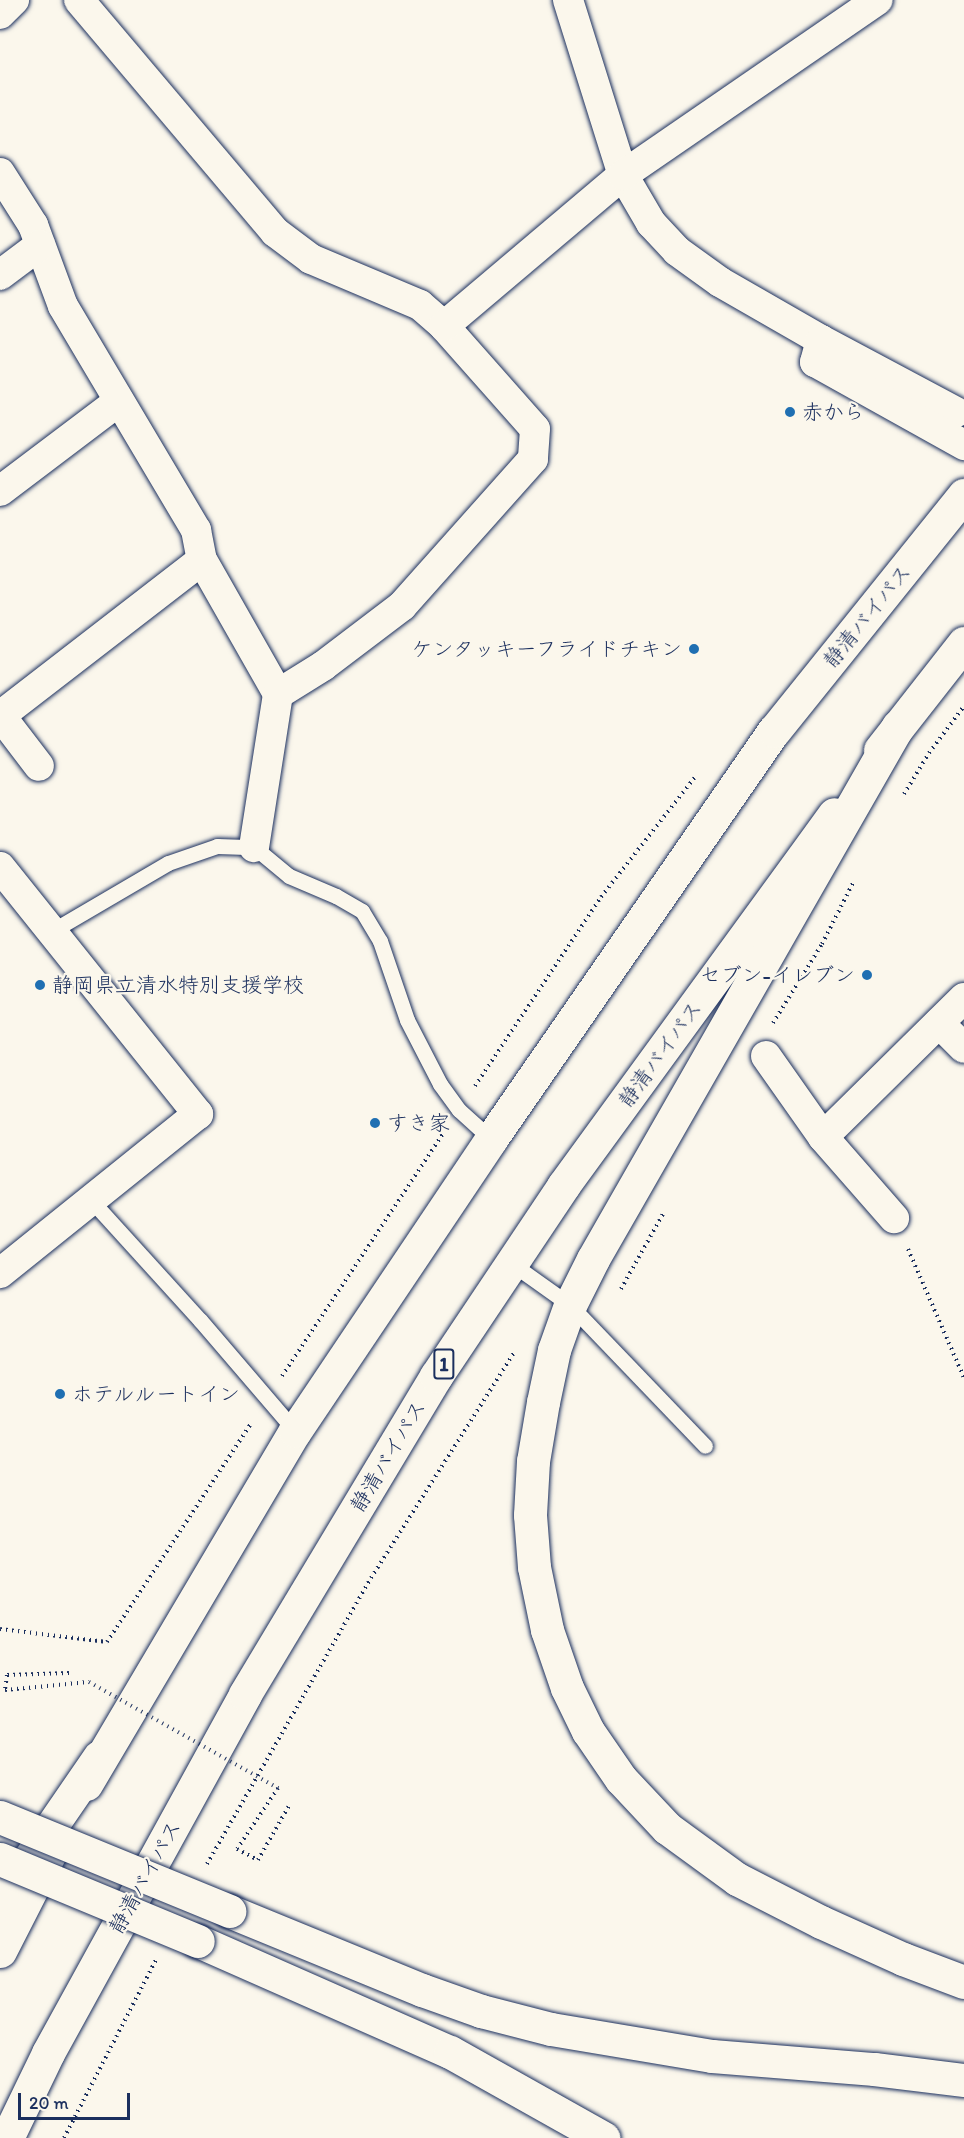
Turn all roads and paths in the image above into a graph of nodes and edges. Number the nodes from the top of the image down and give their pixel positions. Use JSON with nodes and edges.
{"nodes":[{"id":1,"x":14,"y":0,"type":"edge"},
{"id":2,"x":79,"y":0,"type":"edge"},
{"id":3,"x":568,"y":0,"type":"edge"},
{"id":4,"x":878,"y":0,"type":"edge"},
{"id":5,"x":0,"y":14,"type":"edge"},
{"id":6,"x":0,"y":173,"type":"edge"},
{"id":7,"x":623,"y":174,"type":"junction"},
{"id":8,"x":40,"y":245,"type":"junction"},
{"id":9,"x":0,"y":275,"type":"edge"},
{"id":10,"x":444,"y":326,"type":"junction"},
{"id":11,"x":820,"y":340,"type":"junction"},
{"id":12,"x":119,"y":401,"type":"junction"},
{"id":13,"x":956,"y":412,"type":"dead end"},
{"id":14,"x":964,"y":445,"type":"edge"},
{"id":15,"x":0,"y":491,"type":"edge"},
{"id":16,"x":964,"y":495,"type":"edge"},
{"id":17,"x":202,"y":560,"type":"junction"},
{"id":18,"x":964,"y":643,"type":"edge"},
{"id":19,"x":278,"y":694,"type":"junction"},
{"id":20,"x":0,"y":716,"type":"edge"},
{"id":21,"x":898,"y":726,"type":"junction"},
{"id":22,"x":39,"y":766,"type":"dead end"},
{"id":23,"x":254,"y":848,"type":"junction"},
{"id":24,"x":0,"y":867,"type":"edge"},
{"id":25,"x":52,"y":931,"type":"junction"},
{"id":26,"x":964,"y":998,"type":"edge"},
{"id":27,"x":939,"y":1023,"type":"junction"},
{"id":28,"x":964,"y":1048,"type":"edge"},
{"id":29,"x":766,"y":1056,"type":"dead end"},
{"id":30,"x":823,"y":1137,"type":"junction"},
{"id":31,"x":491,"y":1139,"type":"junction"},
{"id":32,"x":91,"y":1200,"type":"junction"},
{"id":33,"x":894,"y":1218,"type":"joint"},
{"id":34,"x":511,"y":1263,"type":"junction"},
{"id":35,"x":0,"y":1273,"type":"edge"},
{"id":36,"x":570,"y":1305,"type":"junction"},
{"id":37,"x":964,"y":1378,"type":"edge"},
{"id":38,"x":295,"y":1431,"type":"junction"},
{"id":39,"x":705,"y":1446,"type":"dead end"},
{"id":40,"x":69,"y":1673,"type":"dead end"},
{"id":41,"x":99,"y":1757,"type":"junction"},
{"id":42,"x":290,"y":1804,"type":"dead end"},
{"id":43,"x":0,"y":1817,"type":"edge"},
{"id":44,"x":0,"y":1859,"type":"edge"},
{"id":45,"x":0,"y":1901,"type":"edge"},
{"id":46,"x":0,"y":1951,"type":"edge"},
{"id":47,"x":964,"y":1982,"type":"edge"},
{"id":48,"x":964,"y":2080,"type":"edge"},
{"id":49,"x":7,"y":2138,"type":"edge"},
{"id":50,"x":603,"y":2138,"type":"edge"}],
"edges":[{"from":1,"to":5,"type":"street"},
{"from":2,"to":10,"type":"street"},
{"from":3,"to":7,"type":"street"},
{"from":4,"to":7,"type":"street"},
{"from":6,"to":8,"type":"street"},
{"from":7,"to":10,"type":"street"},
{"from":7,"to":11,"type":"street"},
{"from":8,"to":9,"type":"street"},
{"from":8,"to":12,"type":"street"},
{"from":10,"to":19,"type":"street"},
{"from":11,"to":13,"type":"street"},
{"from":11,"to":14,"type":"street"},
{"from":12,"to":15,"type":"street"},
{"from":12,"to":17,"type":"street"},
{"from":16,"to":31,"type":"highway","name":"静清バイパス"},
{"from":17,"to":19,"type":"street"},
{"from":17,"to":20,"type":"street"},
{"from":18,"to":21,"type":"highway","name":"静清バイパス","number":"1"},
{"from":19,"to":23,"type":"street"},
{"from":20,"to":22,"type":"street"},
{"from":21,"to":34,"type":"highway","name":"静清バイパス","number":"1"},
{"from":21,"to":36,"type":"highway"},
{"from":23,"to":25,"type":"lane"},
{"from":23,"to":31,"type":"lane"},
{"from":24,"to":25,"type":"street"},
{"from":25,"to":32,"type":"street"},
{"from":26,"to":27,"type":"street"},
{"from":27,"to":28,"type":"street"},
{"from":27,"to":30,"type":"street"},
{"from":29,"to":30,"type":"street"},
{"from":30,"to":33,"type":"street"},
{"from":31,"to":38,"type":"highway","name":"静清バイパス"},
{"from":32,"to":35,"type":"street"},
{"from":32,"to":38,"type":"lane"},
{"from":33,"to":37,"type":"path"},
{"from":34,"to":36,"type":"lane"},
{"from":34,"to":49,"type":"highway","name":"静清バイパス","number":"1"},
{"from":36,"to":39,"type":"lane"},
{"from":36,"to":47,"type":"highway"},
{"from":38,"to":41,"type":"highway","name":"静清バイパス"},
{"from":40,"to":42,"type":"path","bridge":true},
{"from":41,"to":45,"type":"highway"},
{"from":41,"to":46,"type":"highway","name":"静清バイパス"},
{"from":43,"to":48,"type":"highway","bridge":true},
{"from":44,"to":50,"type":"highway","bridge":true}]}
